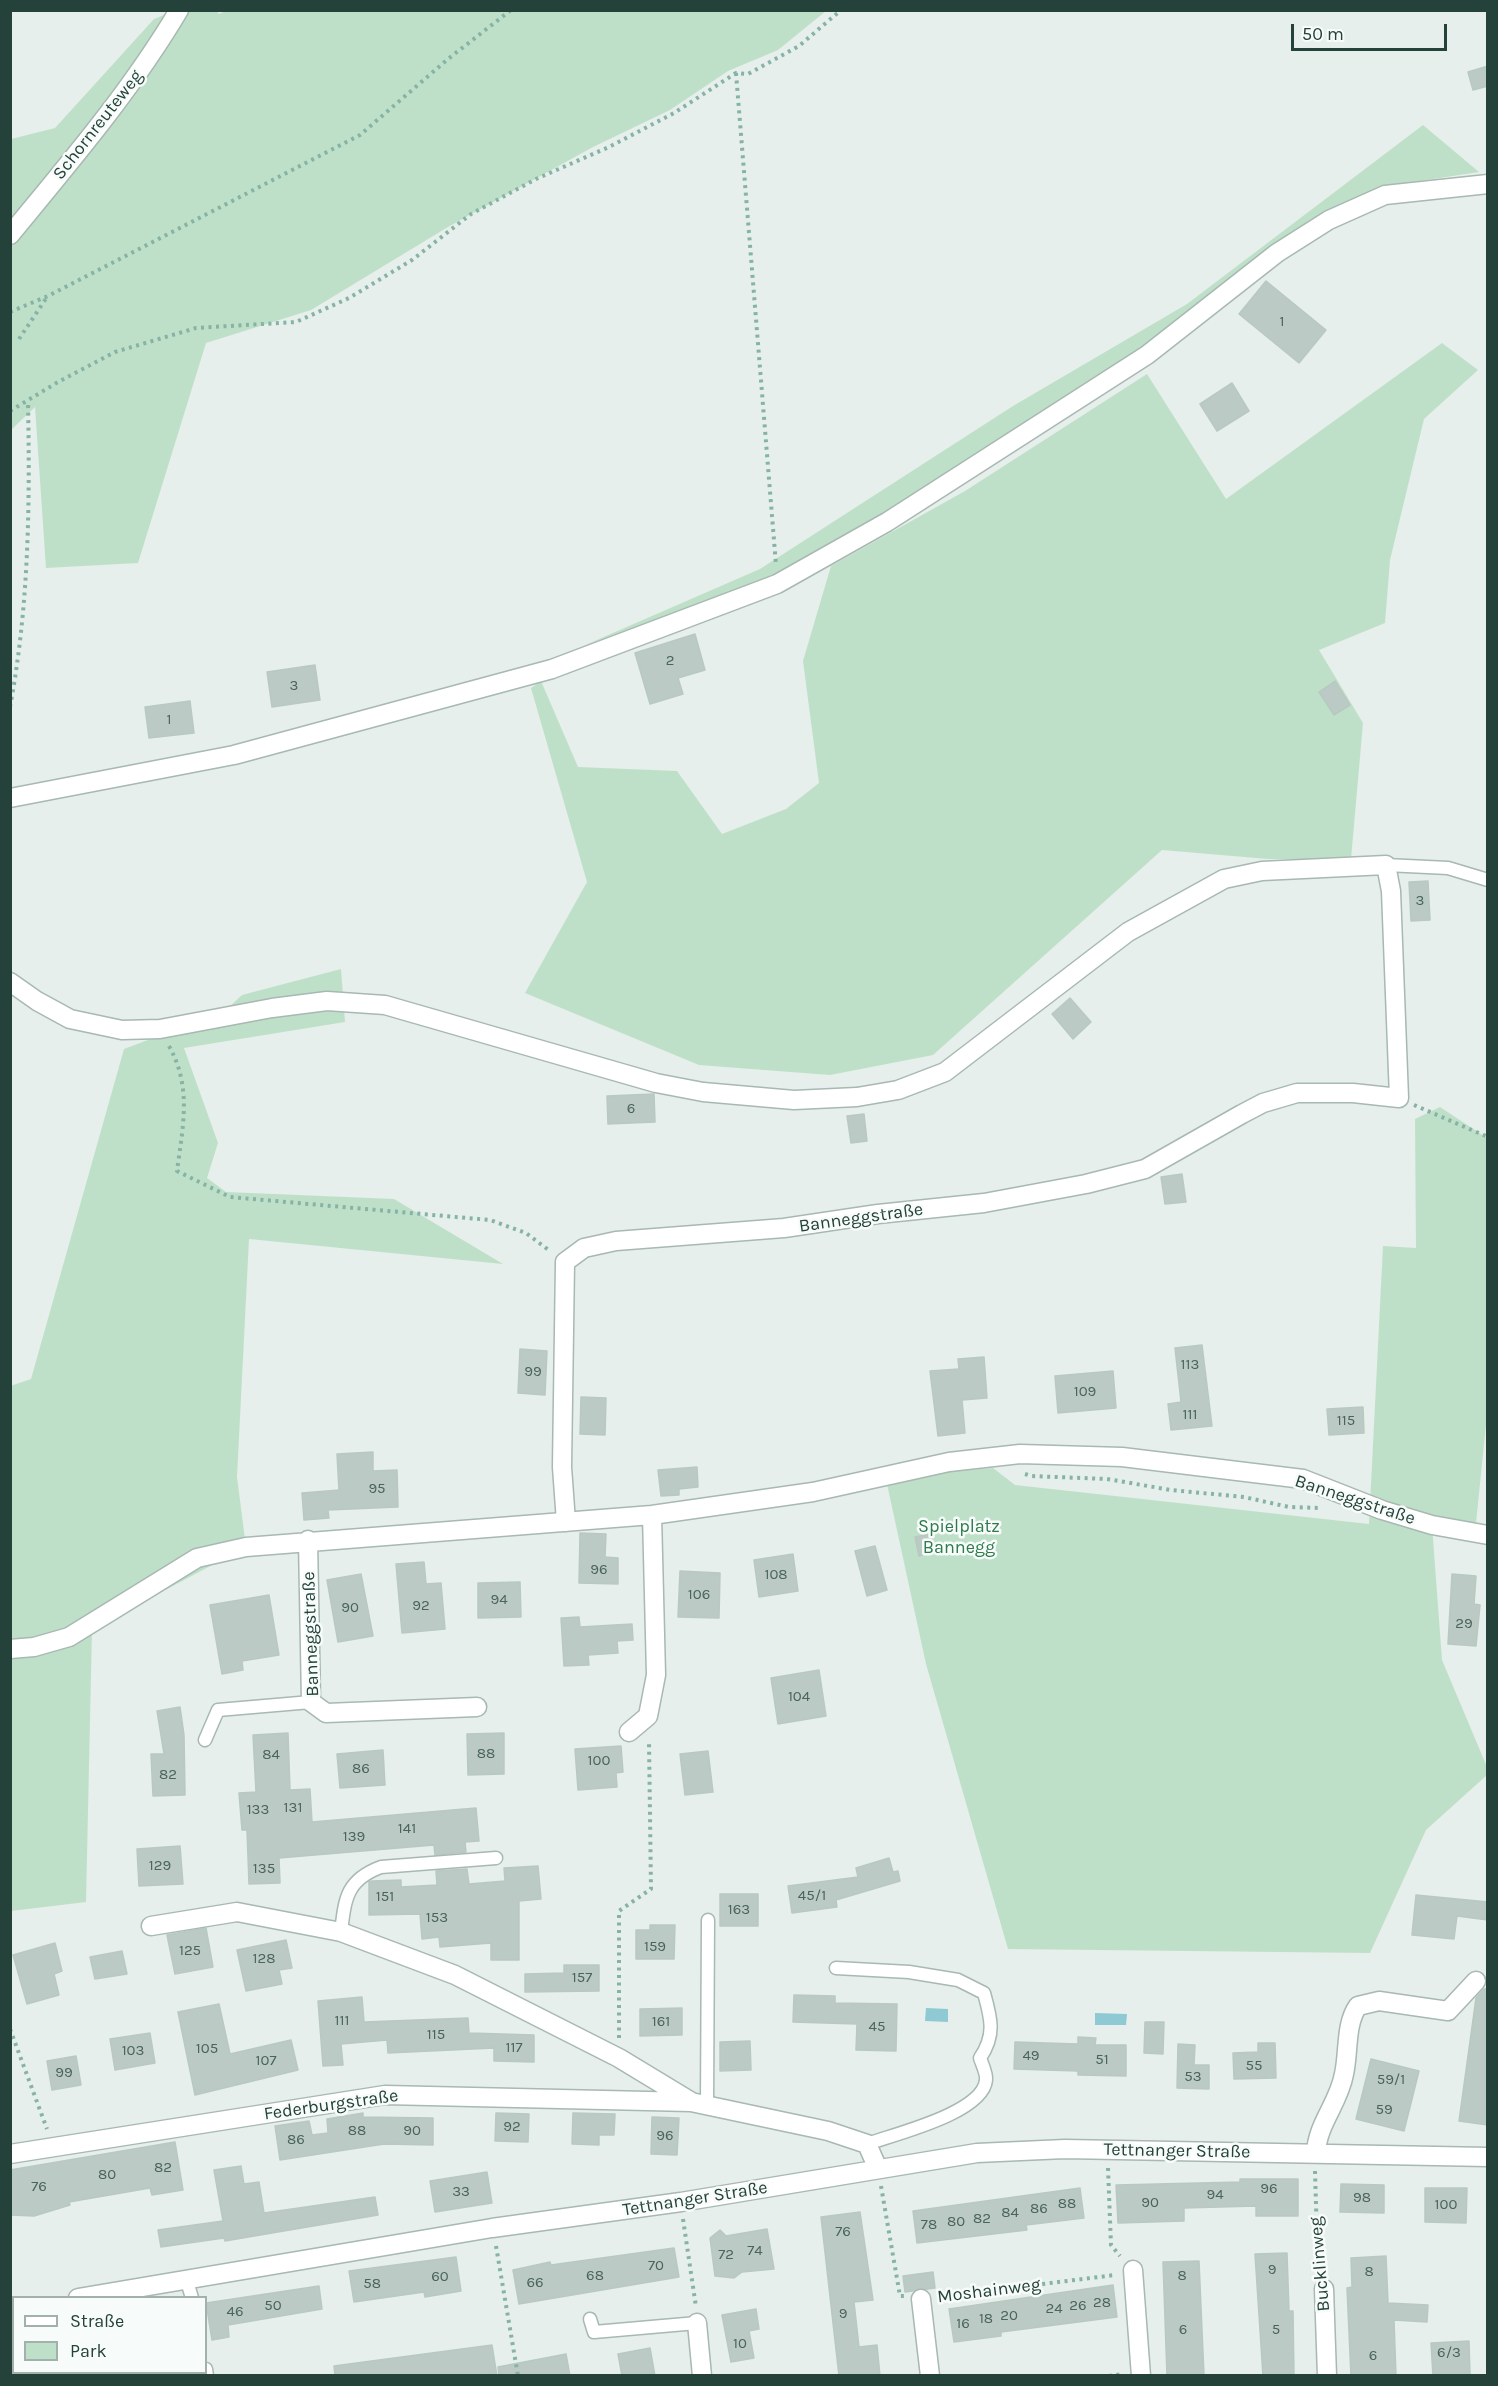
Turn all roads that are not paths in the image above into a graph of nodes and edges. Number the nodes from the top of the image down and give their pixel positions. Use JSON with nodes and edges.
{"nodes":[{"id":1,"x":179,"y":10,"type":"edge"},
{"id":2,"x":1488,"y":184,"type":"edge"},
{"id":3,"x":10,"y":235,"type":"edge"},
{"id":4,"x":10,"y":798,"type":"edge"},
{"id":5,"x":1386,"y":866,"type":"junction"},
{"id":6,"x":1488,"y":880,"type":"edge"},
{"id":7,"x":10,"y":982,"type":"edge"},
{"id":8,"x":652,"y":1515,"type":"junction"},
{"id":9,"x":566,"y":1522,"type":"junction"},
{"id":10,"x":1488,"y":1535,"type":"edge"},
{"id":11,"x":308,"y":1540,"type":"junction"},
{"id":12,"x":10,"y":1649,"type":"edge"},
{"id":13,"x":311,"y":1702,"type":"junction"},
{"id":14,"x":477,"y":1707,"type":"dead end"},
{"id":15,"x":629,"y":1732,"type":"dead end"},
{"id":16,"x":205,"y":1740,"type":"dead end"},
{"id":17,"x":496,"y":1858,"type":"dead end"},
{"id":18,"x":708,"y":1920,"type":"dead end"},
{"id":19,"x":151,"y":1926,"type":"dead end"},
{"id":20,"x":341,"y":1932,"type":"junction"},
{"id":21,"x":836,"y":1968,"type":"dead end"},
{"id":22,"x":1476,"y":1981,"type":"dead end"},
{"id":23,"x":699,"y":2103,"type":"junction"},
{"id":24,"x":867,"y":2144,"type":"junction"},
{"id":25,"x":1316,"y":2153,"type":"junction"},
{"id":26,"x":10,"y":2154,"type":"edge"},
{"id":27,"x":1488,"y":2157,"type":"edge"},
{"id":28,"x":878,"y":2169,"type":"junction"},
{"id":29,"x":1133,"y":2270,"type":"road end"},
{"id":30,"x":186,"y":2278,"type":"junction"},
{"id":31,"x":1324,"y":2289,"type":"road end"},
{"id":32,"x":89,"y":2296,"type":"edge"},
{"id":33,"x":191,"y":2296,"type":"edge"},
{"id":34,"x":921,"y":2299,"type":"road end"},
{"id":35,"x":590,"y":2319,"type":"dead end"},
{"id":36,"x":697,"y":2323,"type":"joint"},
{"id":37,"x":702,"y":2376,"type":"edge"},
{"id":38,"x":930,"y":2376,"type":"edge"},
{"id":39,"x":1141,"y":2376,"type":"edge"},
{"id":40,"x":1327,"y":2376,"type":"edge"}],
"edges":[{"from":1,"to":3,"type":"street","name":"Schornreuteweg"},
{"from":2,"to":4,"type":"street"},
{"from":5,"to":6,"type":"lane"},
{"from":5,"to":7,"type":"street"},
{"from":5,"to":9,"type":"street","name":"Banneggstraße"},
{"from":8,"to":9,"type":"street","name":"Banneggstraße"},
{"from":8,"to":10,"type":"street","name":"Banneggstraße"},
{"from":8,"to":15,"type":"street"},
{"from":9,"to":11,"type":"street","name":"Banneggstraße"},
{"from":11,"to":12,"type":"street","name":"Banneggstraße"},
{"from":11,"to":13,"type":"street","name":"Banneggstraße"},
{"from":13,"to":14,"type":"street","name":"Banneggstraße"},
{"from":13,"to":16,"type":"lane"},
{"from":17,"to":20,"type":"lane"},
{"from":18,"to":23,"type":"lane"},
{"from":19,"to":20,"type":"street","name":"Federburgstraße"},
{"from":20,"to":23,"type":"street","name":"Federburgstraße"},
{"from":21,"to":24,"type":"lane"},
{"from":22,"to":25,"type":"street"},
{"from":23,"to":24,"type":"street","name":"Federburgstraße"},
{"from":23,"to":26,"type":"street","name":"Federburgstraße"},
{"from":24,"to":28,"type":"street"},
{"from":25,"to":27,"type":"street","name":"Tettnanger Straße"},
{"from":25,"to":28,"type":"street","name":"Tettnanger Straße"},
{"from":28,"to":30,"type":"street","name":"Tettnanger Straße"},
{"from":29,"to":39,"type":"street"},
{"from":30,"to":32,"type":"street","name":"Tettnanger Straße"},
{"from":30,"to":33,"type":"lane"},
{"from":31,"to":40,"type":"street","name":"Bucklinweg"},
{"from":34,"to":38,"type":"street","name":"Moshainweg"},
{"from":35,"to":36,"type":"lane"},
{"from":36,"to":37,"type":"street"}]}
